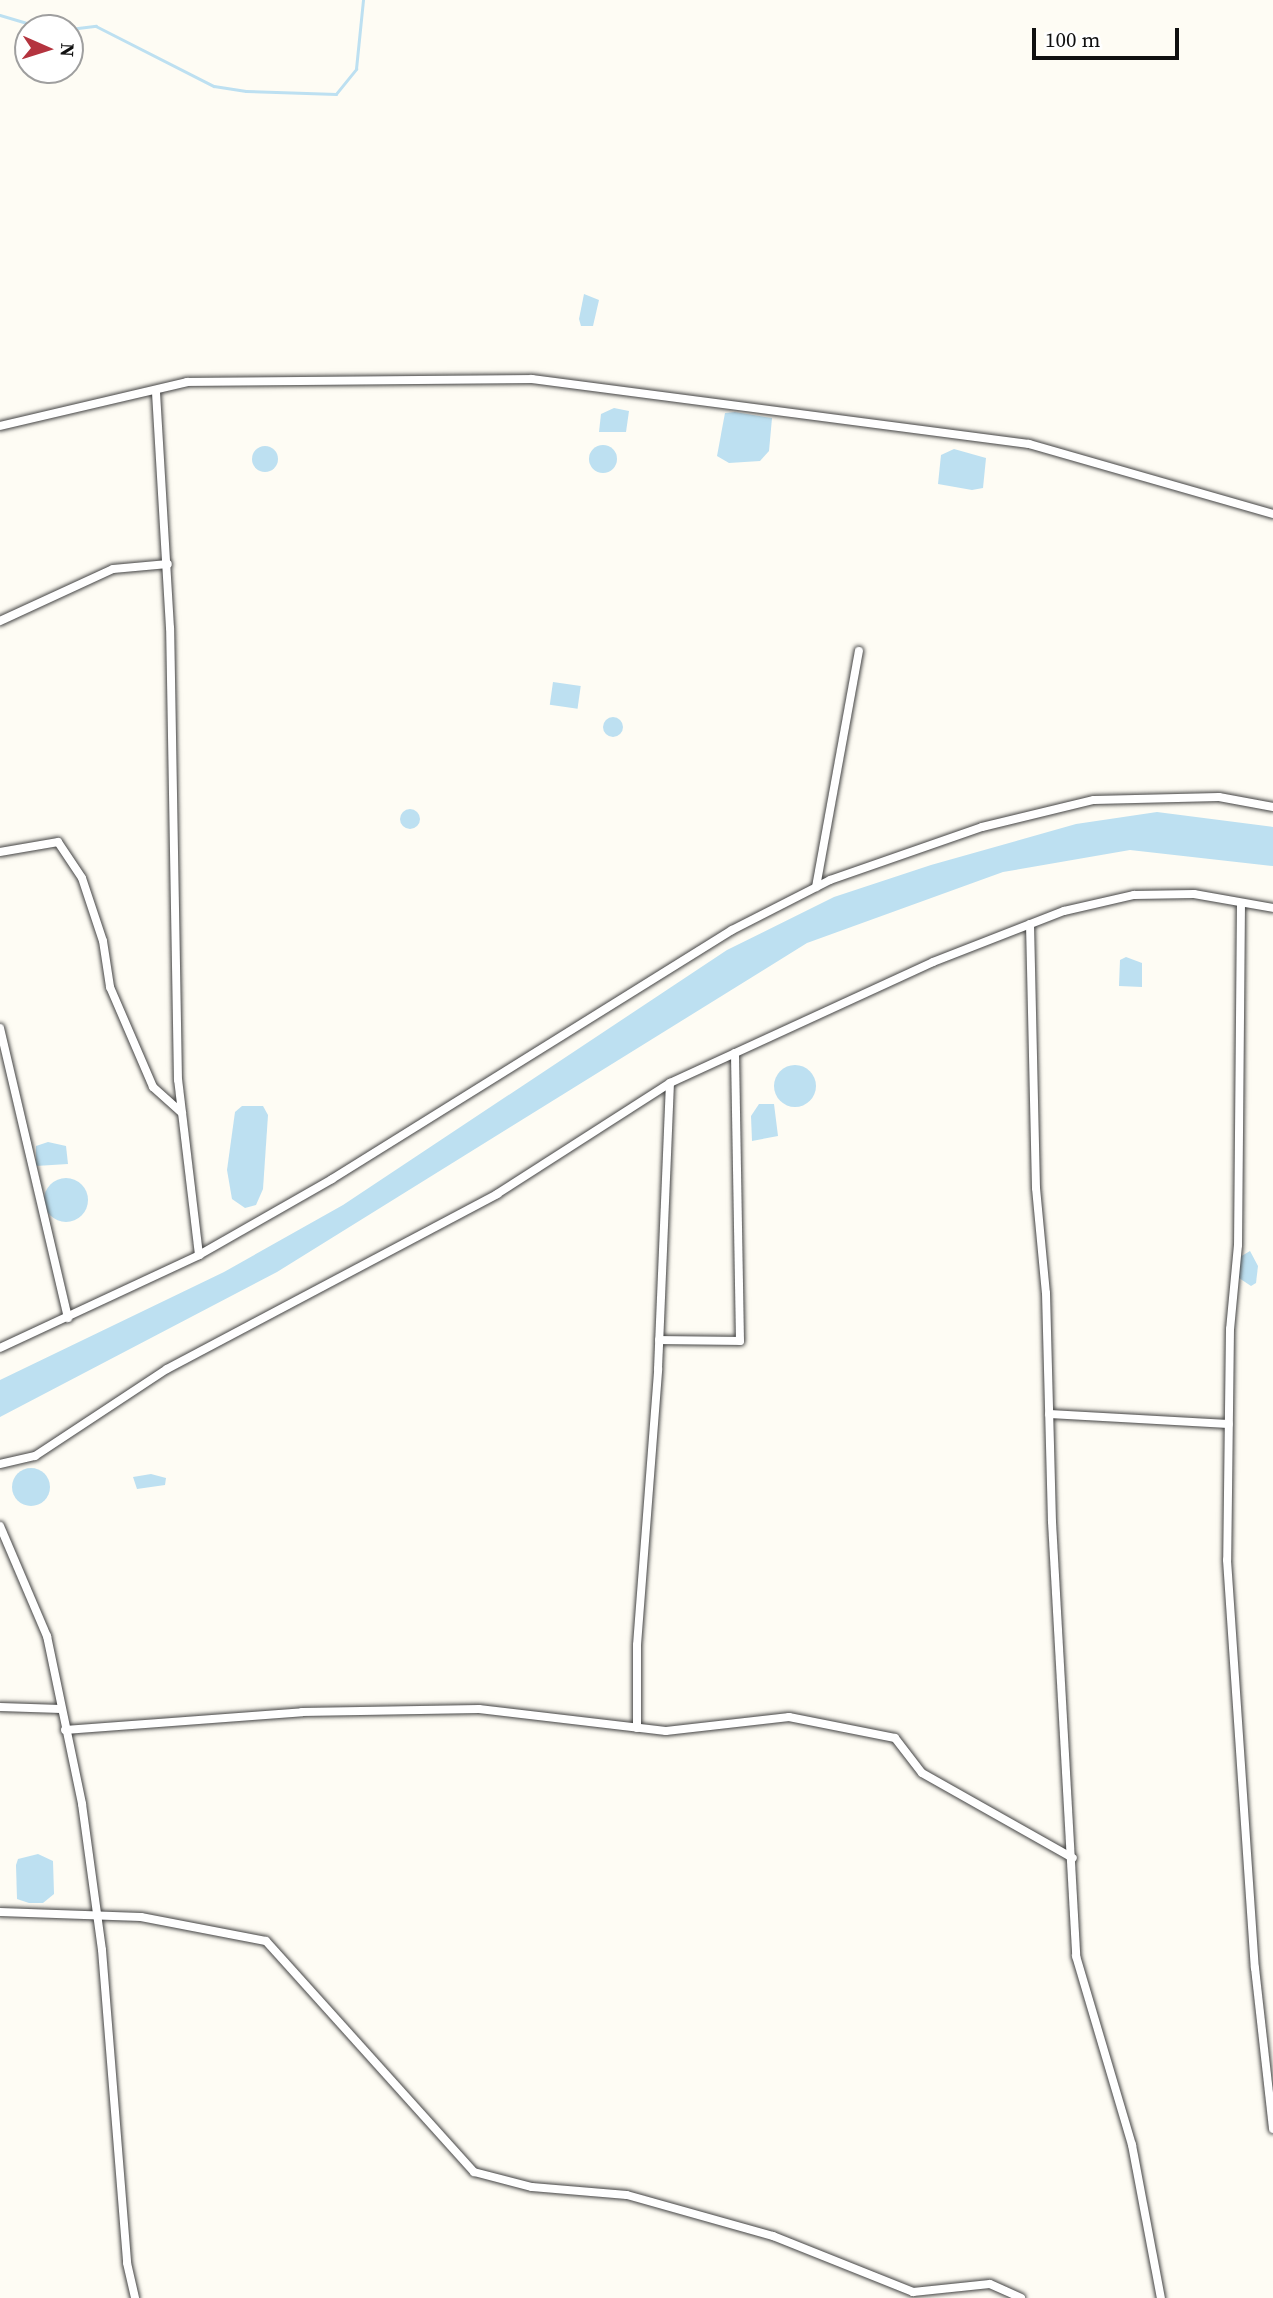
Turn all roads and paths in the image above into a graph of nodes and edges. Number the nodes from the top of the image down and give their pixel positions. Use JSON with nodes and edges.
{"nodes":[{"id":1,"x":156,"y":390,"type":"junction"},
{"id":2,"x":0,"y":426,"type":"edge"},
{"id":3,"x":1273,"y":514,"type":"edge"},
{"id":4,"x":168,"y":564,"type":"junction"},
{"id":5,"x":0,"y":621,"type":"edge"},
{"id":6,"x":859,"y":650,"type":"dead end"},
{"id":7,"x":1273,"y":807,"type":"edge"},
{"id":8,"x":0,"y":852,"type":"edge"},
{"id":9,"x":816,"y":887,"type":"junction"},
{"id":10,"x":1241,"y":903,"type":"junction"},
{"id":11,"x":1273,"y":908,"type":"edge"},
{"id":12,"x":1030,"y":924,"type":"junction"},
{"id":13,"x":0,"y":1028,"type":"edge"},
{"id":14,"x":735,"y":1053,"type":"junction"},
{"id":15,"x":670,"y":1083,"type":"junction"},
{"id":16,"x":182,"y":1113,"type":"junction"},
{"id":17,"x":199,"y":1255,"type":"junction"},
{"id":18,"x":68,"y":1318,"type":"junction"},
{"id":19,"x":659,"y":1340,"type":"junction"},
{"id":20,"x":0,"y":1348,"type":"edge"},
{"id":21,"x":1049,"y":1414,"type":"junction"},
{"id":22,"x":1229,"y":1424,"type":"junction"},
{"id":23,"x":0,"y":1464,"type":"edge"},
{"id":24,"x":0,"y":1526,"type":"edge"},
{"id":25,"x":0,"y":1707,"type":"edge"},
{"id":26,"x":61,"y":1709,"type":"junction"},
{"id":27,"x":637,"y":1728,"type":"junction"},
{"id":28,"x":65,"y":1730,"type":"junction"},
{"id":29,"x":1073,"y":1858,"type":"junction"},
{"id":30,"x":0,"y":1912,"type":"edge"},
{"id":31,"x":97,"y":1916,"type":"junction"},
{"id":32,"x":1273,"y":2129,"type":"edge"},
{"id":33,"x":135,"y":2298,"type":"edge"},
{"id":34,"x":1021,"y":2298,"type":"edge"},
{"id":35,"x":1161,"y":2298,"type":"edge"}],
"edges":[{"from":1,"to":2,"type":"street"},
{"from":1,"to":3,"type":"street"},
{"from":1,"to":4,"type":"street"},
{"from":4,"to":5,"type":"street"},
{"from":4,"to":16,"type":"street"},
{"from":6,"to":9,"type":"street"},
{"from":7,"to":9,"type":"street"},
{"from":8,"to":16,"type":"street"},
{"from":9,"to":17,"type":"street"},
{"from":10,"to":11,"type":"street"},
{"from":10,"to":12,"type":"street"},
{"from":10,"to":22,"type":"street"},
{"from":12,"to":14,"type":"street"},
{"from":12,"to":21,"type":"street"},
{"from":13,"to":18,"type":"street"},
{"from":14,"to":15,"type":"street"},
{"from":14,"to":19,"type":"street"},
{"from":15,"to":19,"type":"street"},
{"from":15,"to":23,"type":"street"},
{"from":16,"to":17,"type":"street"},
{"from":17,"to":18,"type":"street"},
{"from":18,"to":20,"type":"street"},
{"from":19,"to":27,"type":"street"},
{"from":21,"to":22,"type":"street"},
{"from":21,"to":29,"type":"street"},
{"from":22,"to":32,"type":"street"},
{"from":24,"to":26,"type":"street"},
{"from":25,"to":26,"type":"street"},
{"from":26,"to":28,"type":"street"},
{"from":27,"to":28,"type":"street"},
{"from":27,"to":29,"type":"street"},
{"from":28,"to":31,"type":"street"},
{"from":29,"to":35,"type":"street"},
{"from":30,"to":31,"type":"street"},
{"from":31,"to":33,"type":"street"},
{"from":31,"to":34,"type":"street"}]}
